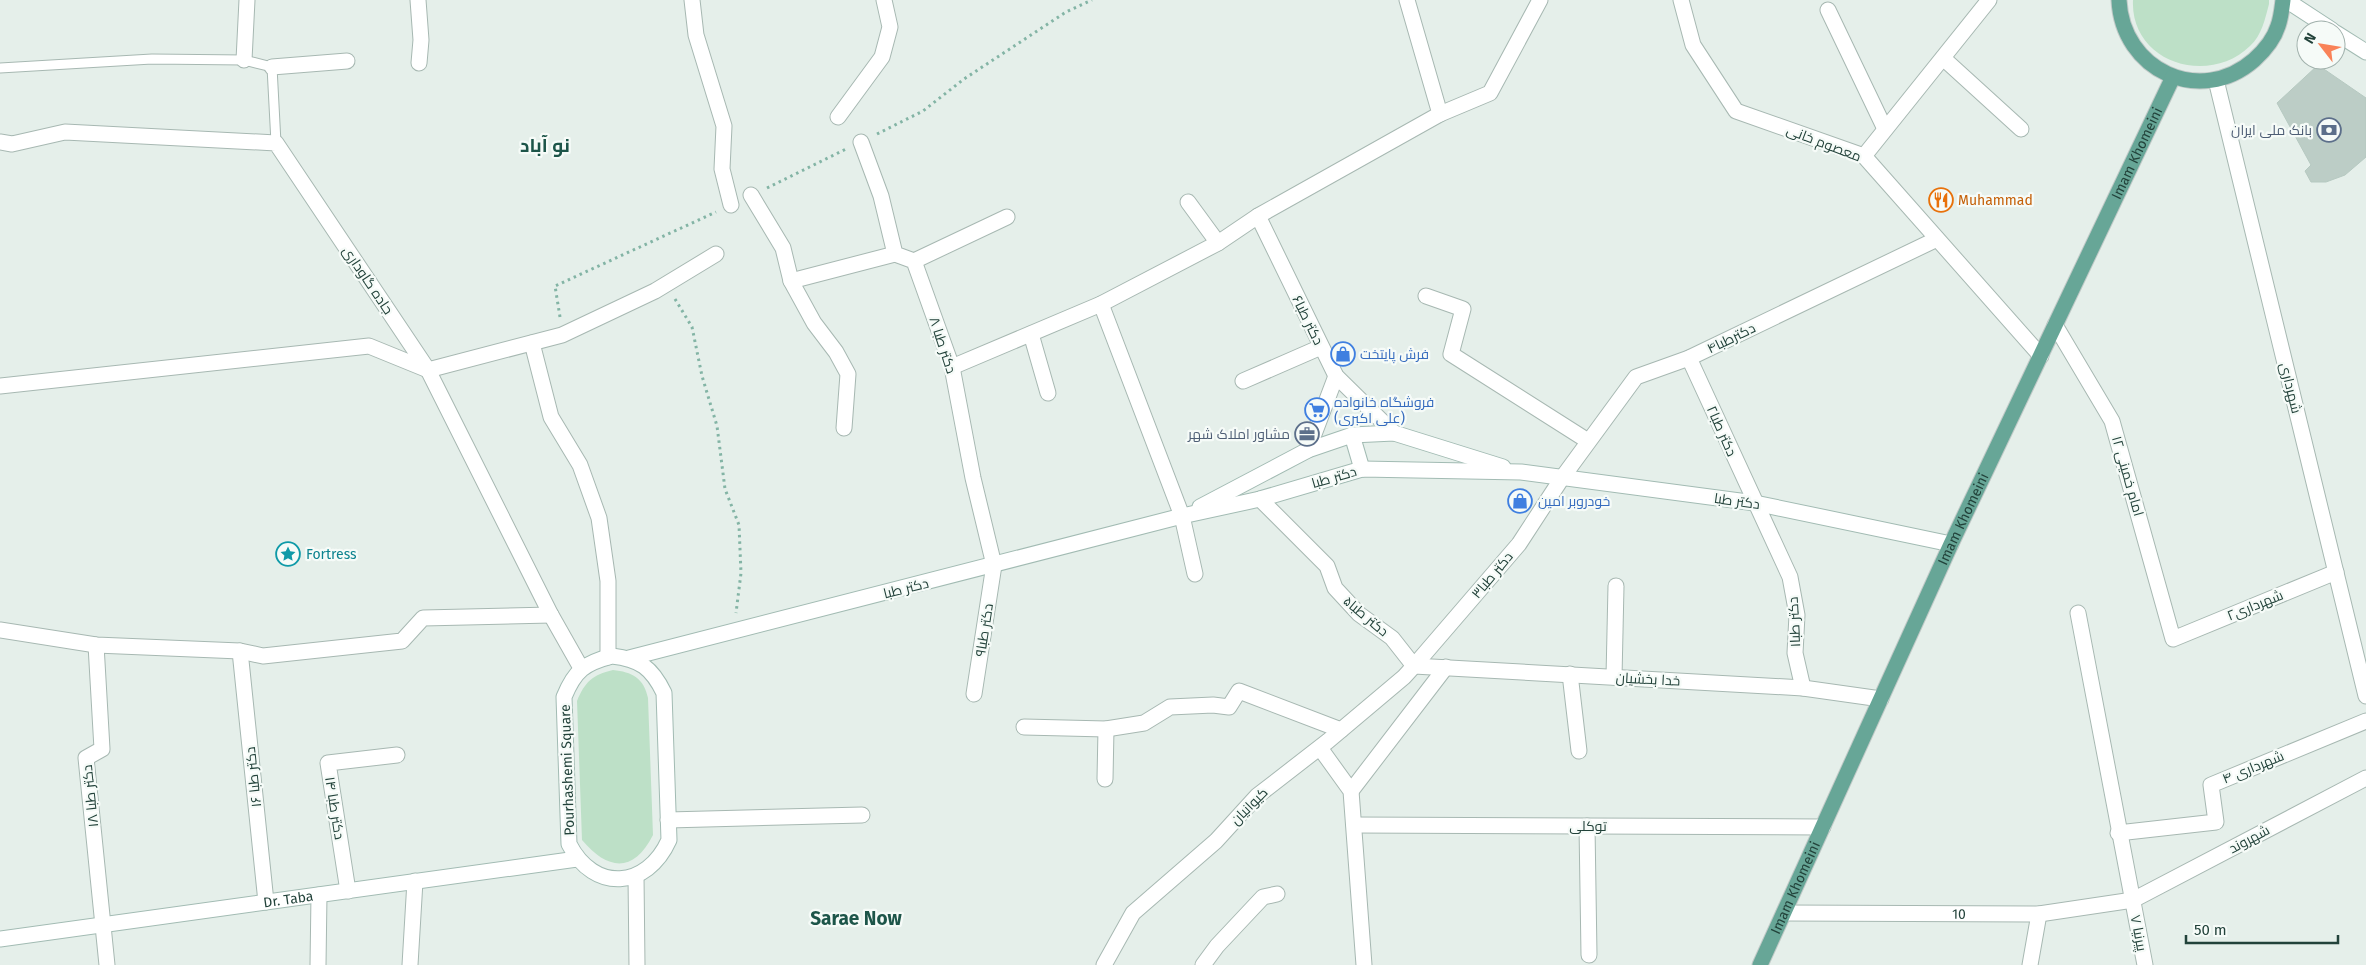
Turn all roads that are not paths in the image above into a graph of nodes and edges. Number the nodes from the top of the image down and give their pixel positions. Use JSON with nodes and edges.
{"nodes":[{"id":1,"x":247,"y":0,"type":"edge"},
{"id":2,"x":418,"y":0,"type":"edge"},
{"id":3,"x":692,"y":0,"type":"edge"},
{"id":4,"x":884,"y":0,"type":"edge"},
{"id":5,"x":1407,"y":0,"type":"edge"},
{"id":6,"x":1540,"y":0,"type":"edge"},
{"id":7,"x":1681,"y":0,"type":"edge"},
{"id":8,"x":1989,"y":0,"type":"edge"},
{"id":9,"x":2119,"y":0,"type":"edge"},
{"id":10,"x":2284,"y":0,"type":"edge"},
{"id":11,"x":1828,"y":10,"type":"dead end"},
{"id":12,"x":2316,"y":20,"type":"edge"},
{"id":13,"x":2346,"y":39,"type":"edge"},
{"id":14,"x":2366,"y":52,"type":"edge"},
{"id":15,"x":1943,"y":58,"type":"junction"},
{"id":16,"x":244,"y":60,"type":"junction"},
{"id":17,"x":347,"y":61,"type":"dead end"},
{"id":18,"x":420,"y":63,"type":"dead end"},
{"id":19,"x":272,"y":67,"type":"junction"},
{"id":20,"x":0,"y":68,"type":"edge"},
{"id":21,"x":2173,"y":77,"type":"junction"},
{"id":22,"x":2216,"y":80,"type":"junction"},
{"id":23,"x":1440,"y":114,"type":"junction"},
{"id":24,"x":838,"y":117,"type":"dead end"},
{"id":25,"x":2021,"y":128,"type":"dead end"},
{"id":26,"x":1885,"y":129,"type":"junction"},
{"id":27,"x":0,"y":142,"type":"edge"},
{"id":28,"x":861,"y":142,"type":"road end"},
{"id":29,"x":276,"y":143,"type":"junction"},
{"id":30,"x":1864,"y":156,"type":"junction"},
{"id":31,"x":751,"y":195,"type":"road end"},
{"id":32,"x":1188,"y":202,"type":"dead end"},
{"id":33,"x":731,"y":204,"type":"road end"},
{"id":34,"x":1258,"y":216,"type":"junction"},
{"id":35,"x":1008,"y":217,"type":"dead end"},
{"id":36,"x":1937,"y":238,"type":"junction"},
{"id":37,"x":1218,"y":243,"type":"junction"},
{"id":38,"x":716,"y":254,"type":"dead end"},
{"id":39,"x":895,"y":254,"type":"junction"},
{"id":40,"x":914,"y":261,"type":"junction"},
{"id":41,"x":791,"y":281,"type":"junction"},
{"id":42,"x":1426,"y":296,"type":"dead end"},
{"id":43,"x":1101,"y":304,"type":"junction"},
{"id":44,"x":2055,"y":325,"type":"junction"},
{"id":45,"x":1031,"y":334,"type":"junction"},
{"id":46,"x":532,"y":343,"type":"junction"},
{"id":47,"x":1321,"y":347,"type":"junction"},
{"id":48,"x":2041,"y":356,"type":"junction"},
{"id":49,"x":1690,"y":358,"type":"junction"},
{"id":50,"x":952,"y":367,"type":"junction"},
{"id":51,"x":428,"y":370,"type":"junction"},
{"id":52,"x":1336,"y":376,"type":"junction"},
{"id":53,"x":1243,"y":381,"type":"dead end"},
{"id":54,"x":0,"y":386,"type":"edge"},
{"id":55,"x":1048,"y":393,"type":"dead end"},
{"id":56,"x":844,"y":428,"type":"dead end"},
{"id":57,"x":1394,"y":433,"type":"junction"},
{"id":58,"x":1352,"y":435,"type":"junction"},
{"id":59,"x":1588,"y":441,"type":"junction"},
{"id":60,"x":1308,"y":450,"type":"junction"},
{"id":61,"x":1362,"y":469,"type":"junction"},
{"id":62,"x":1521,"y":472,"type":"junction"},
{"id":63,"x":1562,"y":478,"type":"junction"},
{"id":64,"x":1260,"y":499,"type":"junction"},
{"id":65,"x":1755,"y":503,"type":"junction"},
{"id":66,"x":1182,"y":516,"type":"junction"},
{"id":67,"x":1951,"y":544,"type":"junction"},
{"id":68,"x":994,"y":565,"type":"junction"},
{"id":69,"x":2336,"y":572,"type":"junction"},
{"id":70,"x":1195,"y":574,"type":"dead end"},
{"id":71,"x":1616,"y":586,"type":"dead end"},
{"id":72,"x":2078,"y":613,"type":"dead end"},
{"id":73,"x":550,"y":615,"type":"junction"},
{"id":74,"x":0,"y":630,"type":"edge"},
{"id":75,"x":2173,"y":639,"type":"joint"},
{"id":76,"x":96,"y":646,"type":"junction"},
{"id":77,"x":240,"y":651,"type":"junction"},
{"id":78,"x":608,"y":657,"type":"junction"},
{"id":79,"x":629,"y":658,"type":"junction"},
{"id":80,"x":1414,"y":666,"type":"junction"},
{"id":81,"x":1446,"y":667,"type":"junction"},
{"id":82,"x":581,"y":668,"type":"junction"},
{"id":83,"x":1570,"y":674,"type":"junction"},
{"id":84,"x":1614,"y":677,"type":"junction"},
{"id":85,"x":1803,"y":688,"type":"junction"},
{"id":86,"x":2365,"y":689,"type":"edge"},
{"id":87,"x":974,"y":694,"type":"dead end"},
{"id":88,"x":1881,"y":699,"type":"junction"},
{"id":89,"x":2366,"y":721,"type":"edge"},
{"id":90,"x":1024,"y":727,"type":"dead end"},
{"id":91,"x":1106,"y":729,"type":"junction"},
{"id":92,"x":1341,"y":730,"type":"junction"},
{"id":93,"x":1320,"y":748,"type":"junction"},
{"id":94,"x":1579,"y":751,"type":"dead end"},
{"id":95,"x":397,"y":755,"type":"dead end"},
{"id":96,"x":2366,"y":778,"type":"edge"},
{"id":97,"x":1105,"y":779,"type":"dead end"},
{"id":98,"x":1350,"y":791,"type":"junction"},
{"id":99,"x":862,"y":815,"type":"dead end"},
{"id":100,"x":668,"y":820,"type":"junction"},
{"id":101,"x":1354,"y":825,"type":"junction"},
{"id":102,"x":1587,"y":826,"type":"junction"},
{"id":103,"x":1823,"y":827,"type":"junction"},
{"id":104,"x":2118,"y":833,"type":"junction"},
{"id":105,"x":577,"y":859,"type":"junction"},
{"id":106,"x":636,"y":876,"type":"junction"},
{"id":107,"x":414,"y":881,"type":"junction"},
{"id":108,"x":348,"y":891,"type":"junction"},
{"id":109,"x":1278,"y":894,"type":"dead end"},
{"id":110,"x":319,"y":895,"type":"junction"},
{"id":111,"x":2133,"y":900,"type":"junction"},
{"id":112,"x":266,"y":902,"type":"junction"},
{"id":113,"x":1784,"y":913,"type":"junction"},
{"id":114,"x":2038,"y":914,"type":"junction"},
{"id":115,"x":104,"y":925,"type":"junction"},
{"id":116,"x":0,"y":939,"type":"edge"},
{"id":117,"x":1589,"y":955,"type":"dead end"},
{"id":118,"x":107,"y":965,"type":"edge"},
{"id":119,"x":318,"y":965,"type":"edge"},
{"id":120,"x":410,"y":965,"type":"edge"},
{"id":121,"x":637,"y":965,"type":"edge"},
{"id":122,"x":1104,"y":965,"type":"edge"},
{"id":123,"x":1203,"y":965,"type":"edge"},
{"id":124,"x":1364,"y":965,"type":"edge"},
{"id":125,"x":1760,"y":965,"type":"edge"},
{"id":126,"x":2030,"y":965,"type":"edge"},
{"id":127,"x":2145,"y":965,"type":"edge"}],
"edges":[{"from":1,"to":16,"type":"street"},
{"from":2,"to":18,"type":"street"},
{"from":3,"to":33,"type":"street"},
{"from":4,"to":24,"type":"street"},
{"from":5,"to":23,"type":"street"},
{"from":6,"to":23,"type":"street"},
{"from":7,"to":30,"type":"street","name":"معصوم خانی"},
{"from":8,"to":15,"type":"street"},
{"from":9,"to":21,"type":"main road"},
{"from":10,"to":12,"type":"street"},
{"from":10,"to":22,"type":"main road"},
{"from":11,"to":26,"type":"street"},
{"from":13,"to":14,"type":"street"},
{"from":15,"to":25,"type":"street"},
{"from":15,"to":26,"type":"street"},
{"from":16,"to":19,"type":"lane"},
{"from":16,"to":20,"type":"lane"},
{"from":17,"to":19,"type":"street"},
{"from":19,"to":29,"type":"lane"},
{"from":21,"to":22,"type":"main road"},
{"from":21,"to":44,"type":"main road","name":"Imam Khomeini"},
{"from":22,"to":69,"type":"street","name":"شهرداری"},
{"from":23,"to":34,"type":"street"},
{"from":26,"to":30,"type":"street"},
{"from":27,"to":29,"type":"street"},
{"from":28,"to":39,"type":"street"},
{"from":29,"to":51,"type":"street","name":"جاده گاوداری"},
{"from":30,"to":36,"type":"street","name":"معصوم خانی"},
{"from":31,"to":41,"type":"street"},
{"from":32,"to":37,"type":"street"},
{"from":34,"to":37,"type":"street"},
{"from":34,"to":47,"type":"street","name":"دکتر طبا۶"},
{"from":35,"to":40,"type":"street"},
{"from":36,"to":48,"type":"street","name":"معصوم خانی"},
{"from":36,"to":49,"type":"street","name":"دکترطبا۴"},
{"from":37,"to":43,"type":"street"},
{"from":38,"to":46,"type":"street"},
{"from":39,"to":40,"type":"street"},
{"from":39,"to":41,"type":"street"},
{"from":40,"to":50,"type":"street","name":"دکتر طبا ۸"},
{"from":41,"to":56,"type":"street"},
{"from":42,"to":59,"type":"street"},
{"from":43,"to":45,"type":"street"},
{"from":43,"to":66,"type":"street"},
{"from":44,"to":48,"type":"main road","name":"Imam Khomeini"},
{"from":44,"to":75,"type":"street","name":"امام خمینی ۱۲"},
{"from":45,"to":50,"type":"street"},
{"from":45,"to":55,"type":"street"},
{"from":46,"to":51,"type":"street"},
{"from":46,"to":78,"type":"street"},
{"from":47,"to":52,"type":"street","name":"دکتر طبا۶"},
{"from":47,"to":53,"type":"street"},
{"from":48,"to":67,"type":"main road","name":"Imam Khomeini"},
{"from":49,"to":59,"type":"street","name":"دکترطبا۴"},
{"from":49,"to":65,"type":"street","name":"دکتر طبا۲"},
{"from":50,"to":68,"type":"street","name":"دکتر طبا ۸"},
{"from":51,"to":54,"type":"street"},
{"from":51,"to":73,"type":"street","name":"جاده گاوداری"},
{"from":52,"to":57,"type":"street","name":"دکتر طبا۶"},
{"from":52,"to":60,"type":"street"},
{"from":57,"to":58,"type":"street","name":"دکتر طبا"},
{"from":57,"to":62,"type":"street","name":"دکتر طبا"},
{"from":58,"to":60,"type":"street","name":"دکتر طبا"},
{"from":58,"to":61,"type":"street"},
{"from":59,"to":63,"type":"street","name":"دکترطبا۴"},
{"from":60,"to":66,"type":"street","name":"دکتر طبا"},
{"from":61,"to":62,"type":"street","name":"دکتر طبا"},
{"from":61,"to":64,"type":"street","name":"دکتر طبا"},
{"from":62,"to":63,"type":"street","name":"دکتر طبا"},
{"from":63,"to":65,"type":"street","name":"دکتر طبا"},
{"from":63,"to":80,"type":"street","name":"دکتر طبا۳"},
{"from":64,"to":66,"type":"street","name":"دکتر طبا"},
{"from":64,"to":80,"type":"street","name":"دکتر طبا۵"},
{"from":65,"to":67,"type":"street","name":"دکتر طبا"},
{"from":65,"to":85,"type":"street","name":"دکتر طبا۱"},
{"from":66,"to":68,"type":"street","name":"دکتر طبا"},
{"from":66,"to":70,"type":"street"},
{"from":67,"to":88,"type":"main road","name":"Imam Khomeini"},
{"from":68,"to":79,"type":"street","name":"دکتر طبا"},
{"from":68,"to":87,"type":"street","name":"دکتر طبا۹"},
{"from":69,"to":75,"type":"street","name":"شهرداری۲"},
{"from":69,"to":86,"type":"street","name":"شهرداری"},
{"from":71,"to":84,"type":"street"},
{"from":72,"to":104,"type":"street","name":"پیرنیا ۷"},
{"from":73,"to":77,"type":"street"},
{"from":73,"to":82,"type":"street","name":"جاده گاوداری"},
{"from":74,"to":76,"type":"street"},
{"from":76,"to":77,"type":"street"},
{"from":76,"to":115,"type":"street","name":"دکتر طبا ۱۸"},
{"from":77,"to":112,"type":"street","name":"دکتر طبا ۱۶"},
{"from":78,"to":79,"type":"street"},
{"from":78,"to":82,"type":"street"},
{"from":79,"to":100,"type":"street"},
{"from":80,"to":81,"type":"street","name":"خدا بخشیان"},
{"from":80,"to":92,"type":"street","name":"کیوانیان"},
{"from":81,"to":83,"type":"street","name":"خدا بخشیان"},
{"from":81,"to":98,"type":"street"},
{"from":82,"to":105,"type":"street","name":"Pourhashemi Square"},
{"from":83,"to":84,"type":"street","name":"خدا بخشیان"},
{"from":83,"to":94,"type":"street"},
{"from":84,"to":85,"type":"street","name":"خدا بخشیان"},
{"from":85,"to":88,"type":"street","name":"خدا بخشیان"},
{"from":88,"to":103,"type":"main road","name":"Imam Khomeini"},
{"from":89,"to":104,"type":"street","name":"شهرداری ۴"},
{"from":90,"to":91,"type":"street"},
{"from":91,"to":92,"type":"street"},
{"from":91,"to":97,"type":"street"},
{"from":92,"to":93,"type":"street","name":"کیوانیان"},
{"from":93,"to":98,"type":"street"},
{"from":93,"to":122,"type":"street","name":"کیوانیان"},
{"from":95,"to":108,"type":"street","name":"دکتر طبا ۱۴"},
{"from":96,"to":111,"type":"street","name":"شهروند"},
{"from":98,"to":101,"type":"street"},
{"from":99,"to":100,"type":"street"},
{"from":100,"to":106,"type":"street"},
{"from":101,"to":102,"type":"street","name":"توکلی"},
{"from":101,"to":124,"type":"street"},
{"from":102,"to":103,"type":"street","name":"توکلی"},
{"from":102,"to":117,"type":"street"},
{"from":103,"to":113,"type":"main road","name":"Imam Khomeini"},
{"from":104,"to":111,"type":"street","name":"پیرنیا ۷"},
{"from":105,"to":106,"type":"street"},
{"from":105,"to":107,"type":"street","name":"Dr. Taba"},
{"from":106,"to":121,"type":"street"},
{"from":107,"to":108,"type":"street","name":"Dr. Taba"},
{"from":107,"to":120,"type":"street"},
{"from":108,"to":110,"type":"street","name":"Dr. Taba"},
{"from":109,"to":123,"type":"street"},
{"from":110,"to":112,"type":"street","name":"Dr. Taba"},
{"from":110,"to":119,"type":"street"},
{"from":111,"to":114,"type":"street","name":"10"},
{"from":111,"to":127,"type":"street","name":"پیرنیا ۷"},
{"from":112,"to":115,"type":"street","name":"Dr. Taba"},
{"from":113,"to":114,"type":"street","name":"10"},
{"from":113,"to":125,"type":"main road","name":"Imam Khomeini"},
{"from":114,"to":126,"type":"street"},
{"from":115,"to":116,"type":"street","name":"Dr. Taba"},
{"from":115,"to":118,"type":"street"}]}
